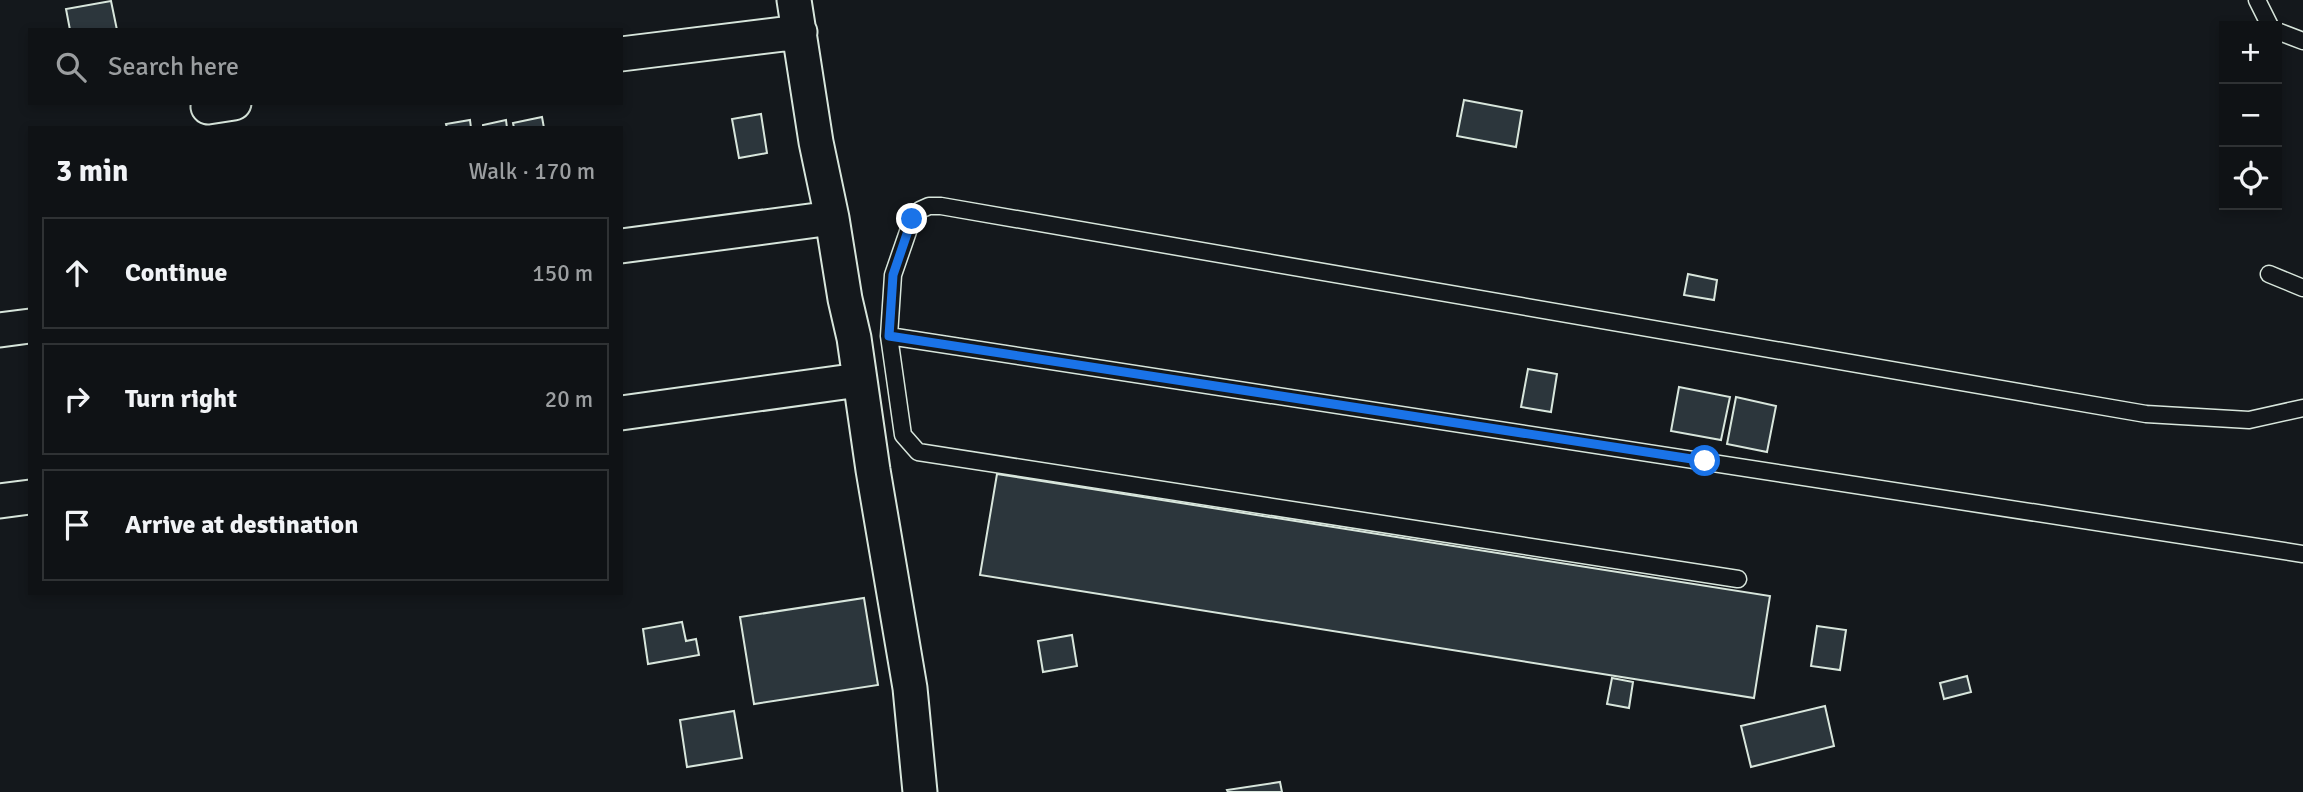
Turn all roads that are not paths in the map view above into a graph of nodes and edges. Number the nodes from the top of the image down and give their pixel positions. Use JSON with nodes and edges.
{"nodes":[{"id":1,"x":2257,"y":0,"type":"edge"},
{"id":2,"x":797,"y":16,"type":"edge"},
{"id":3,"x":2268,"y":21,"type":"edge"},
{"id":4,"x":2282,"y":33,"type":"edge"},
{"id":5,"x":2303,"y":41,"type":"edge"},
{"id":6,"x":623,"y":54,"type":"edge"},
{"id":7,"x":832,"y":218,"type":"junction"},
{"id":8,"x":623,"y":246,"type":"edge"},
{"id":9,"x":2269,"y":274,"type":"dead end"},
{"id":10,"x":2303,"y":288,"type":"edge"},
{"id":11,"x":28,"y":326,"type":"edge"},
{"id":12,"x":0,"y":330,"type":"edge"},
{"id":13,"x":889,"y":336,"type":"junction"},
{"id":14,"x":859,"y":380,"type":"junction"},
{"id":15,"x":2303,"y":408,"type":"edge"},
{"id":16,"x":623,"y":413,"type":"edge"},
{"id":17,"x":28,"y":497,"type":"edge"},
{"id":18,"x":0,"y":501,"type":"edge"},
{"id":19,"x":2303,"y":554,"type":"edge"},
{"id":20,"x":1738,"y":579,"type":"dead end"},
{"id":21,"x":920,"y":792,"type":"edge"}],
"edges":[{"from":1,"to":3,"type":"lane"},
{"from":2,"to":6,"type":"street"},
{"from":2,"to":7,"type":"street"},
{"from":4,"to":5,"type":"lane"},
{"from":7,"to":8,"type":"street"},
{"from":7,"to":14,"type":"street"},
{"from":9,"to":10,"type":"lane"},
{"from":11,"to":12,"type":"street"},
{"from":13,"to":15,"type":"lane"},
{"from":13,"to":19,"type":"lane"},
{"from":13,"to":20,"type":"lane"},
{"from":14,"to":16,"type":"street"},
{"from":14,"to":21,"type":"street"},
{"from":17,"to":18,"type":"street"}]}
